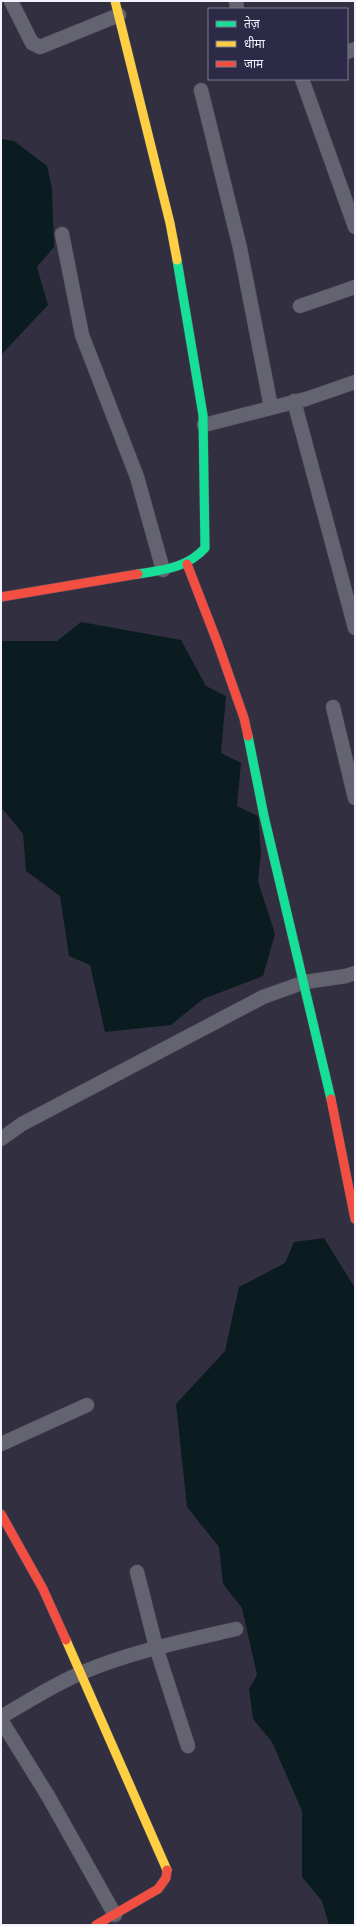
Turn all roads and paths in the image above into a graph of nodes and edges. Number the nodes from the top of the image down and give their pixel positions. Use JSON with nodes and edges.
{"nodes":[{"id":1,"x":11,"y":1,"type":"edge"},
{"id":2,"x":115,"y":1,"type":"edge"},
{"id":3,"x":119,"y":15,"type":"junction"},
{"id":4,"x":302,"y":80,"type":"edge"},
{"id":5,"x":201,"y":90,"type":"dead end"},
{"id":6,"x":355,"y":227,"type":"edge"},
{"id":7,"x":62,"y":234,"type":"dead end"},
{"id":8,"x":355,"y":287,"type":"edge"},
{"id":9,"x":300,"y":306,"type":"dead end"},
{"id":10,"x":355,"y":382,"type":"edge"},
{"id":11,"x":306,"y":398,"type":"junction"},
{"id":12,"x":271,"y":407,"type":"junction"},
{"id":13,"x":204,"y":425,"type":"junction"},
{"id":14,"x":187,"y":564,"type":"junction"},
{"id":15,"x":163,"y":570,"type":"junction"},
{"id":16,"x":1,"y":596,"type":"edge"},
{"id":17,"x":355,"y":628,"type":"edge"},
{"id":18,"x":333,"y":707,"type":"dead end"},
{"id":19,"x":355,"y":798,"type":"edge"},
{"id":20,"x":355,"y":973,"type":"edge"},
{"id":21,"x":305,"y":982,"type":"junction"},
{"id":22,"x":1,"y":1139,"type":"edge"},
{"id":23,"x":355,"y":1219,"type":"edge"},
{"id":24,"x":87,"y":1405,"type":"dead end"},
{"id":25,"x":1,"y":1444,"type":"edge"},
{"id":26,"x":1,"y":1514,"type":"edge"},
{"id":27,"x":137,"y":1572,"type":"dead end"},
{"id":28,"x":236,"y":1629,"type":"dead end"},
{"id":29,"x":156,"y":1647,"type":"junction"},
{"id":30,"x":81,"y":1673,"type":"junction"},
{"id":31,"x":1,"y":1719,"type":"edge"},
{"id":32,"x":188,"y":1746,"type":"dead end"},
{"id":33,"x":115,"y":1915,"type":"junction"},
{"id":34,"x":96,"y":1925,"type":"edge"}],
"edges":[{"from":1,"to":3,"type":"street"},
{"from":2,"to":3,"type":"street"},
{"from":3,"to":13,"type":"street"},
{"from":4,"to":6,"type":"street"},
{"from":5,"to":12,"type":"street"},
{"from":7,"to":15,"type":"street"},
{"from":8,"to":9,"type":"street"},
{"from":10,"to":11,"type":"street"},
{"from":11,"to":12,"type":"street"},
{"from":11,"to":17,"type":"street"},
{"from":12,"to":13,"type":"street"},
{"from":13,"to":14,"type":"street"},
{"from":14,"to":15,"type":"street"},
{"from":14,"to":21,"type":"street"},
{"from":15,"to":16,"type":"street"},
{"from":18,"to":19,"type":"street"},
{"from":20,"to":21,"type":"street"},
{"from":21,"to":22,"type":"street"},
{"from":21,"to":23,"type":"street"},
{"from":24,"to":25,"type":"street"},
{"from":26,"to":30,"type":"street"},
{"from":27,"to":29,"type":"street"},
{"from":28,"to":29,"type":"street"},
{"from":29,"to":30,"type":"street"},
{"from":29,"to":32,"type":"street"},
{"from":30,"to":31,"type":"street"},
{"from":30,"to":33,"type":"street"},
{"from":31,"to":33,"type":"street"},
{"from":33,"to":34,"type":"street"}]}
